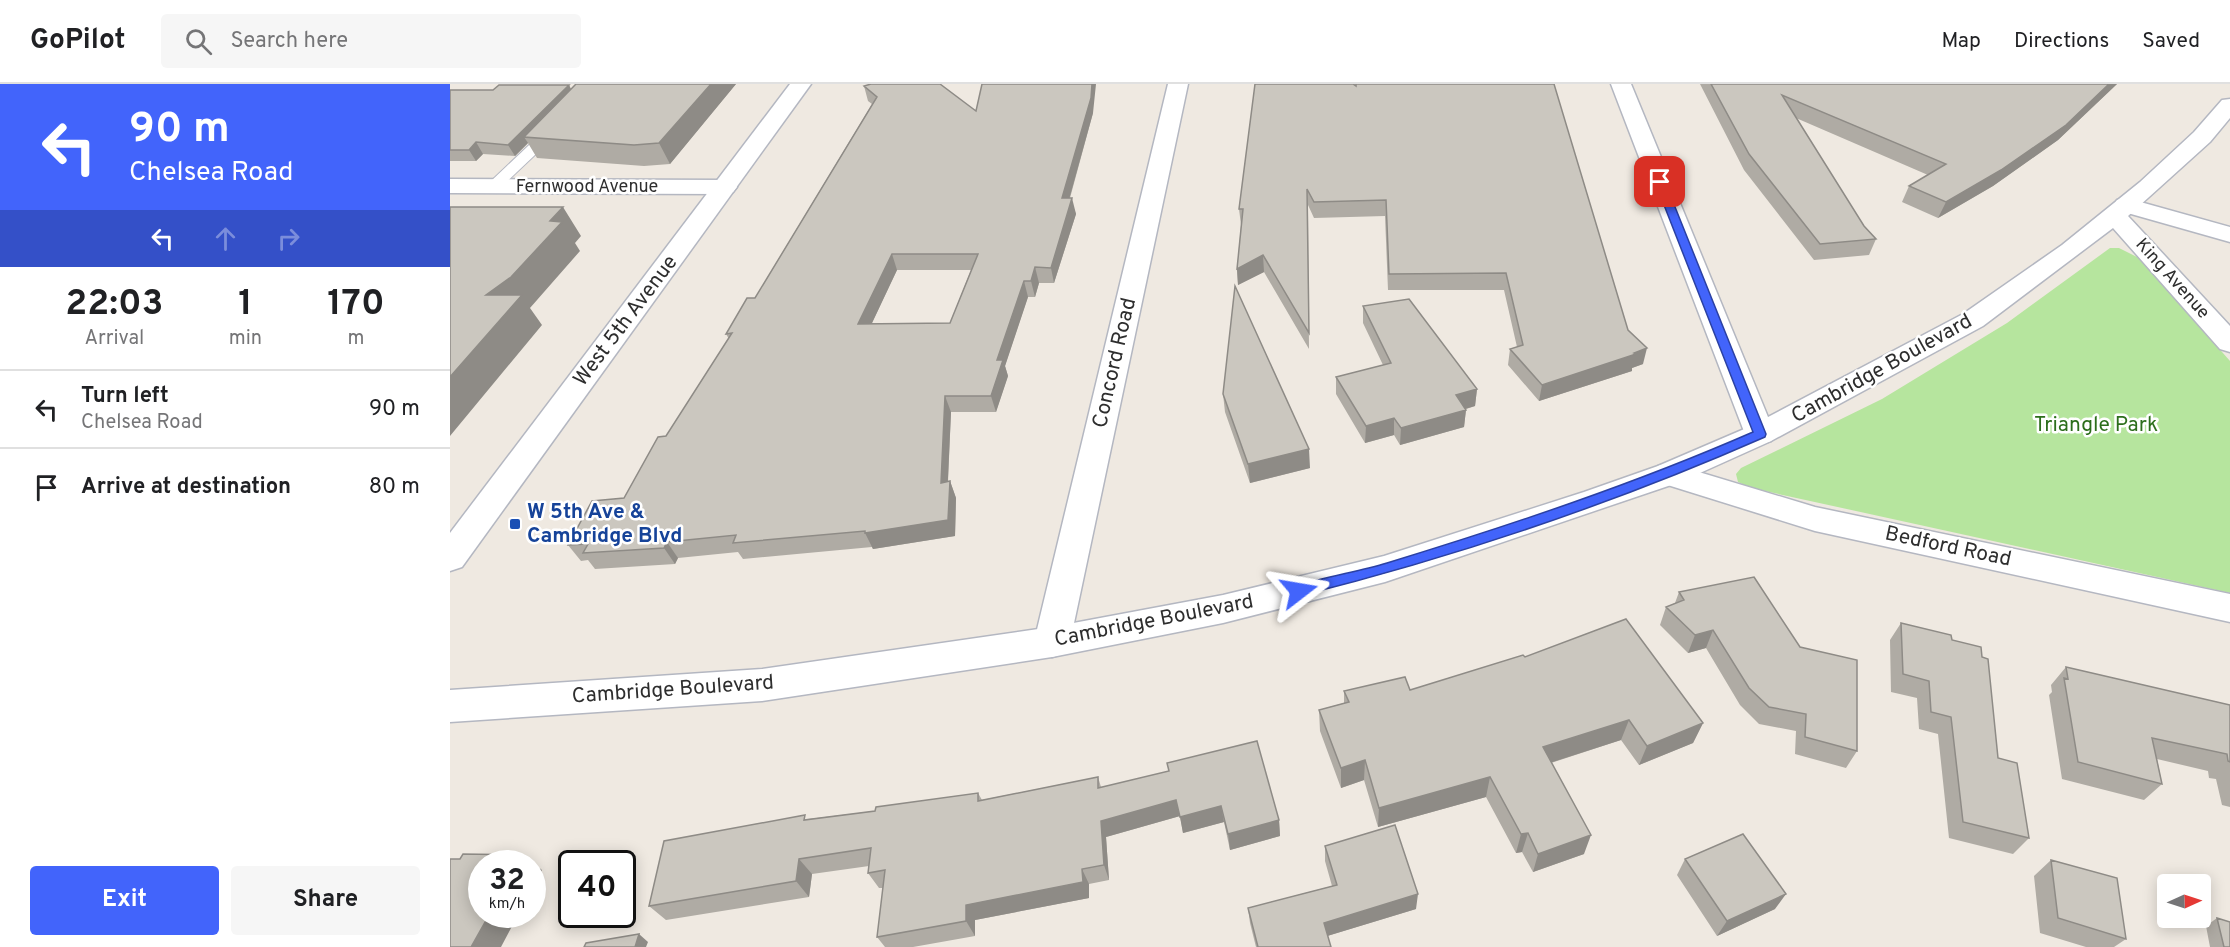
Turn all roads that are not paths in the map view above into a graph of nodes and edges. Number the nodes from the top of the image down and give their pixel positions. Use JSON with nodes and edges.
{"nodes":[{"id":1,"x":801,"y":84,"type":"edge"},
{"id":2,"x":1178,"y":84,"type":"edge"},
{"id":3,"x":1621,"y":84,"type":"edge"},
{"id":4,"x":2230,"y":105,"type":"edge"},
{"id":5,"x":564,"y":119,"type":"edge"},
{"id":6,"x":450,"y":186,"type":"edge"},
{"id":7,"x":494,"y":186,"type":"junction"},
{"id":8,"x":725,"y":187,"type":"junction"},
{"id":9,"x":2120,"y":210,"type":"junction"},
{"id":10,"x":2230,"y":235,"type":"edge"},
{"id":11,"x":2230,"y":343,"type":"edge"},
{"id":12,"x":1760,"y":434,"type":"junction"},
{"id":13,"x":1669,"y":474,"type":"junction"},
{"id":14,"x":450,"y":558,"type":"edge"},
{"id":15,"x":2230,"y":608,"type":"edge"},
{"id":16,"x":1052,"y":642,"type":"junction"},
{"id":17,"x":450,"y":706,"type":"edge"}],
"edges":[{"from":1,"to":8,"type":"street","name":"West 5th Avenue"},
{"from":2,"to":16,"type":"street","name":"Concord Road"},
{"from":3,"to":12,"type":"street"},
{"from":4,"to":9,"type":"street","name":"Cambridge Boulevard"},
{"from":5,"to":7,"type":"lane"},
{"from":6,"to":7,"type":"street","name":"Fernwood Avenue"},
{"from":7,"to":8,"type":"street","name":"Fernwood Avenue"},
{"from":8,"to":14,"type":"street","name":"West 5th Avenue"},
{"from":9,"to":10,"type":"street"},
{"from":9,"to":11,"type":"street","name":"King Avenue"},
{"from":9,"to":12,"type":"street","name":"Cambridge Boulevard"},
{"from":12,"to":13,"type":"street","name":"Cambridge Boulevard"},
{"from":13,"to":15,"type":"street","name":"Bedford Road"},
{"from":13,"to":16,"type":"street","name":"Cambridge Boulevard"},
{"from":16,"to":17,"type":"street","name":"Cambridge Boulevard"}]}
